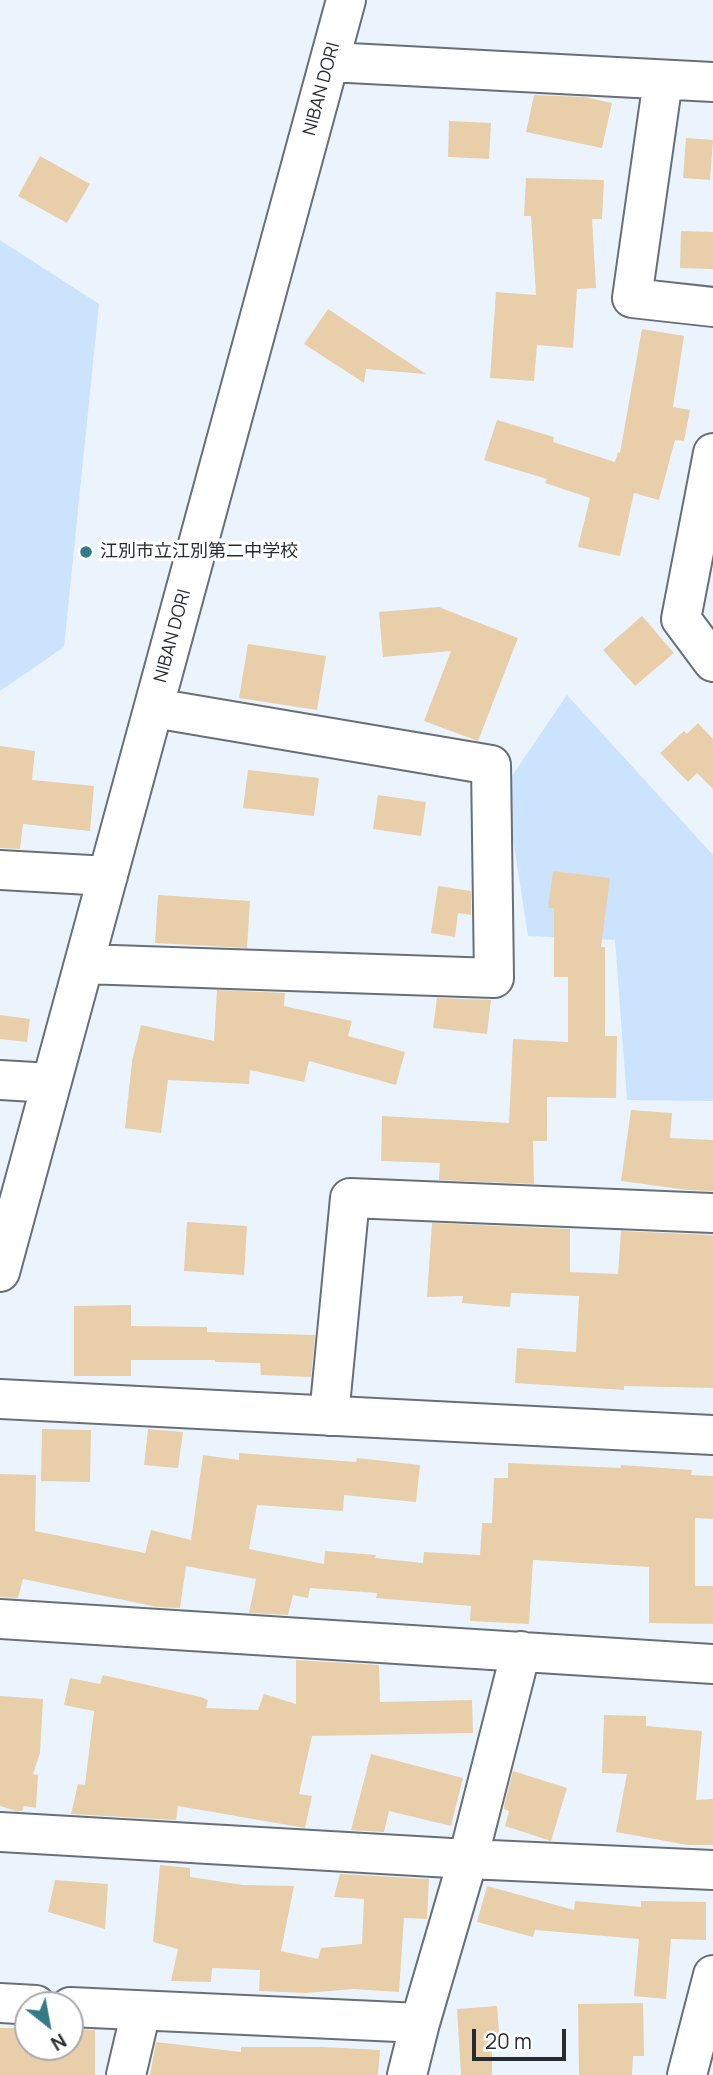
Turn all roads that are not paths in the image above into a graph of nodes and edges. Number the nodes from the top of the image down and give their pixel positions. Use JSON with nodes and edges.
{"nodes":[{"id":1,"x":346,"y":0,"type":"edge"},
{"id":2,"x":330,"y":62,"type":"junction"},
{"id":3,"x":663,"y":80,"type":"junction"},
{"id":4,"x":713,"y":82,"type":"edge"},
{"id":5,"x":713,"y":307,"type":"edge"},
{"id":6,"x":713,"y":453,"type":"edge"},
{"id":7,"x":713,"y":662,"type":"edge"},
{"id":8,"x":154,"y":708,"type":"junction"},
{"id":9,"x":0,"y":870,"type":"edge"},
{"id":10,"x":108,"y":876,"type":"junction"},
{"id":11,"x":84,"y":964,"type":"junction"},
{"id":12,"x":0,"y":1080,"type":"edge"},
{"id":13,"x":51,"y":1083,"type":"junction"},
{"id":14,"x":713,"y":1213,"type":"edge"},
{"id":15,"x":0,"y":1272,"type":"edge"},
{"id":16,"x":0,"y":1399,"type":"edge"},
{"id":17,"x":329,"y":1416,"type":"junction"},
{"id":18,"x":713,"y":1435,"type":"edge"},
{"id":19,"x":0,"y":1619,"type":"edge"},
{"id":20,"x":521,"y":1651,"type":"junction"},
{"id":21,"x":713,"y":1664,"type":"edge"},
{"id":22,"x":0,"y":1832,"type":"edge"},
{"id":23,"x":468,"y":1859,"type":"junction"},
{"id":24,"x":713,"y":1870,"type":"edge"},
{"id":25,"x":713,"y":1975,"type":"edge"},
{"id":26,"x":84,"y":2008,"type":"edge"},
{"id":27,"x":141,"y":2011,"type":"junction"},
{"id":28,"x":420,"y":2023,"type":"junction"},
{"id":29,"x":126,"y":2075,"type":"edge"},
{"id":30,"x":407,"y":2075,"type":"edge"},
{"id":31,"x":687,"y":2075,"type":"edge"}],
"edges":[{"from":1,"to":2,"type":"street","name":"NIBAN DORI"},
{"from":2,"to":3,"type":"street"},
{"from":2,"to":8,"type":"street","name":"NIBAN DORI"},
{"from":3,"to":4,"type":"street"},
{"from":3,"to":5,"type":"street"},
{"from":6,"to":7,"type":"street"},
{"from":8,"to":10,"type":"street","name":"NIBAN DORI"},
{"from":8,"to":11,"type":"street"},
{"from":9,"to":10,"type":"street"},
{"from":10,"to":11,"type":"street","name":"NIBAN DORI"},
{"from":11,"to":13,"type":"street","name":"NIBAN DORI"},
{"from":12,"to":13,"type":"street"},
{"from":13,"to":15,"type":"street","name":"NIBAN DORI"},
{"from":14,"to":17,"type":"street"},
{"from":16,"to":17,"type":"street"},
{"from":17,"to":18,"type":"street"},
{"from":19,"to":20,"type":"street"},
{"from":20,"to":21,"type":"street"},
{"from":20,"to":23,"type":"street"},
{"from":22,"to":23,"type":"street"},
{"from":23,"to":24,"type":"street"},
{"from":23,"to":28,"type":"street"},
{"from":25,"to":31,"type":"street"},
{"from":26,"to":27,"type":"street"},
{"from":27,"to":28,"type":"street"},
{"from":27,"to":29,"type":"street"},
{"from":28,"to":30,"type":"street"}]}
